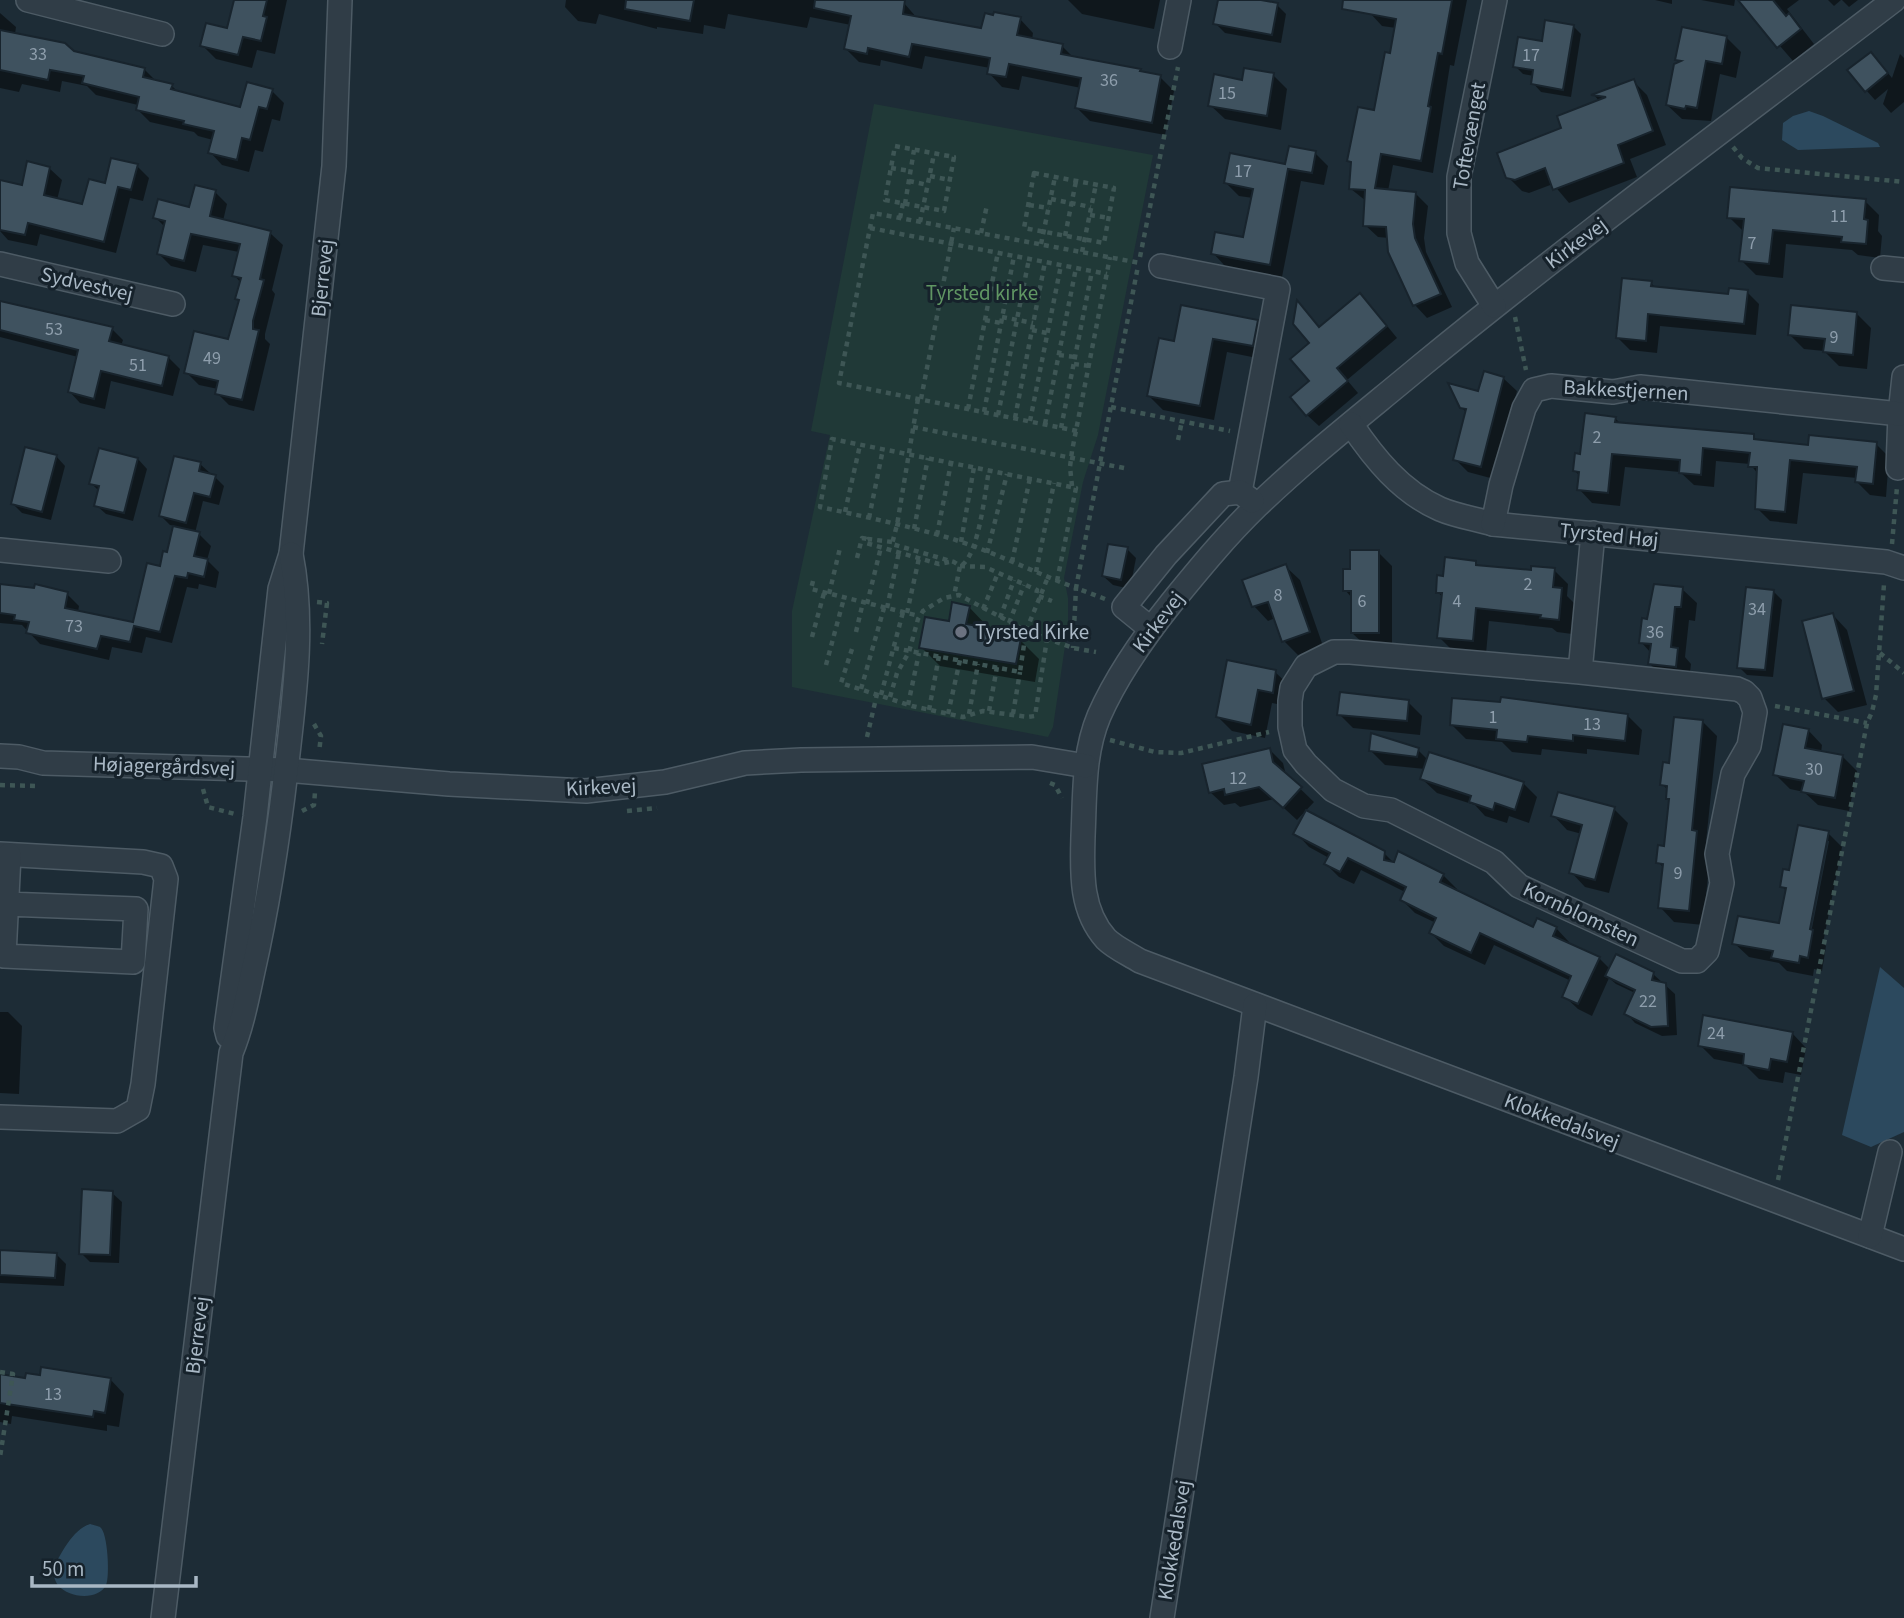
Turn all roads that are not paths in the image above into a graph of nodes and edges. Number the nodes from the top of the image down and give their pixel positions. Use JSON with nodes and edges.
{"nodes":[{"id":1,"x":28,"y":0,"type":"edge"},
{"id":2,"x":340,"y":0,"type":"edge"},
{"id":3,"x":1179,"y":0,"type":"edge"},
{"id":4,"x":1495,"y":0,"type":"edge"},
{"id":5,"x":1894,"y":0,"type":"edge"},
{"id":6,"x":162,"y":34,"type":"dead end"},
{"id":7,"x":1170,"y":47,"type":"road end"},
{"id":8,"x":0,"y":264,"type":"edge"},
{"id":9,"x":1150,"y":264,"type":"road end"},
{"id":10,"x":1499,"y":302,"type":"junction"},
{"id":11,"x":173,"y":304,"type":"dead end"},
{"id":12,"x":1904,"y":377,"type":"edge"},
{"id":13,"x":1900,"y":414,"type":"junction"},
{"id":14,"x":1351,"y":424,"type":"junction"},
{"id":15,"x":1898,"y":468,"type":"road end"},
{"id":16,"x":1249,"y":499,"type":"junction"},
{"id":17,"x":1493,"y":523,"type":"junction"},
{"id":18,"x":1593,"y":533,"type":"junction"},
{"id":19,"x":0,"y":550,"type":"edge"},
{"id":20,"x":291,"y":554,"type":"junction"},
{"id":21,"x":109,"y":561,"type":"dead end"},
{"id":22,"x":1895,"y":565,"type":"edge"},
{"id":23,"x":1151,"y":629,"type":"junction"},
{"id":24,"x":1580,"y":672,"type":"junction"},
{"id":25,"x":0,"y":756,"type":"edge"},
{"id":26,"x":43,"y":763,"type":"junction"},
{"id":27,"x":1086,"y":766,"type":"junction"},
{"id":28,"x":0,"y":769,"type":"edge"},
{"id":29,"x":261,"y":769,"type":"junction"},
{"id":30,"x":286,"y":770,"type":"junction"},
{"id":31,"x":4,"y":854,"type":"edge"},
{"id":32,"x":3,"y":903,"type":"edge"},
{"id":33,"x":1255,"y":1005,"type":"junction"},
{"id":34,"x":232,"y":1053,"type":"junction"},
{"id":35,"x":0,"y":1117,"type":"edge"},
{"id":36,"x":1890,"y":1152,"type":"dead end"},
{"id":37,"x":1870,"y":1236,"type":"junction"},
{"id":38,"x":1904,"y":1249,"type":"edge"},
{"id":39,"x":163,"y":1618,"type":"edge"},
{"id":40,"x":1162,"y":1618,"type":"edge"}],
"edges":[{"from":1,"to":6,"type":"street"},
{"from":2,"to":20,"type":"street","name":"Bjerrevej"},
{"from":3,"to":7,"type":"street"},
{"from":4,"to":10,"type":"street","name":"Toftevænget"},
{"from":5,"to":10,"type":"street","name":"Kirkevej"},
{"from":8,"to":11,"type":"street","name":"Sydvestvej"},
{"from":9,"to":16,"type":"street"},
{"from":10,"to":14,"type":"street","name":"Kirkevej"},
{"from":12,"to":13,"type":"street"},
{"from":13,"to":15,"type":"street"},
{"from":13,"to":17,"type":"street","name":"Bakkestjernen"},
{"from":14,"to":16,"type":"street","name":"Kirkevej"},
{"from":14,"to":17,"type":"street","name":"Tyrsted Høj"},
{"from":16,"to":23,"type":"street","name":"Kirkevej"},
{"from":16,"to":23,"type":"street"},
{"from":17,"to":18,"type":"street","name":"Tyrsted Høj"},
{"from":18,"to":22,"type":"street","name":"Tyrsted Høj"},
{"from":18,"to":24,"type":"street"},
{"from":19,"to":21,"type":"street"},
{"from":20,"to":29,"type":"street","name":"Bjerrevej"},
{"from":20,"to":30,"type":"street","name":"Bjerrevej"},
{"from":23,"to":27,"type":"street","name":"Kirkevej"},
{"from":24,"to":24,"type":"street","name":"Kornblomsten"},
{"from":25,"to":26,"type":"street","name":"Højagergårdsvej"},
{"from":26,"to":28,"type":"street","name":"Højagergårdsvej"},
{"from":26,"to":29,"type":"street","name":"Højagergårdsvej"},
{"from":27,"to":30,"type":"street","name":"Kirkevej"},
{"from":27,"to":33,"type":"street","name":"Klokkedalsvej"},
{"from":29,"to":30,"type":"street","name":"Højagergårdsvej"},
{"from":29,"to":34,"type":"street","name":"Bjerrevej"},
{"from":30,"to":34,"type":"street","name":"Bjerrevej"},
{"from":31,"to":32,"type":"street"},
{"from":31,"to":35,"type":"street"},
{"from":32,"to":32,"type":"street"},
{"from":33,"to":37,"type":"street","name":"Klokkedalsvej"},
{"from":33,"to":40,"type":"street","name":"Klokkedalsvej"},
{"from":34,"to":39,"type":"street","name":"Bjerrevej"},
{"from":36,"to":37,"type":"street"},
{"from":37,"to":38,"type":"street","name":"Klokkedalsvej"}]}
